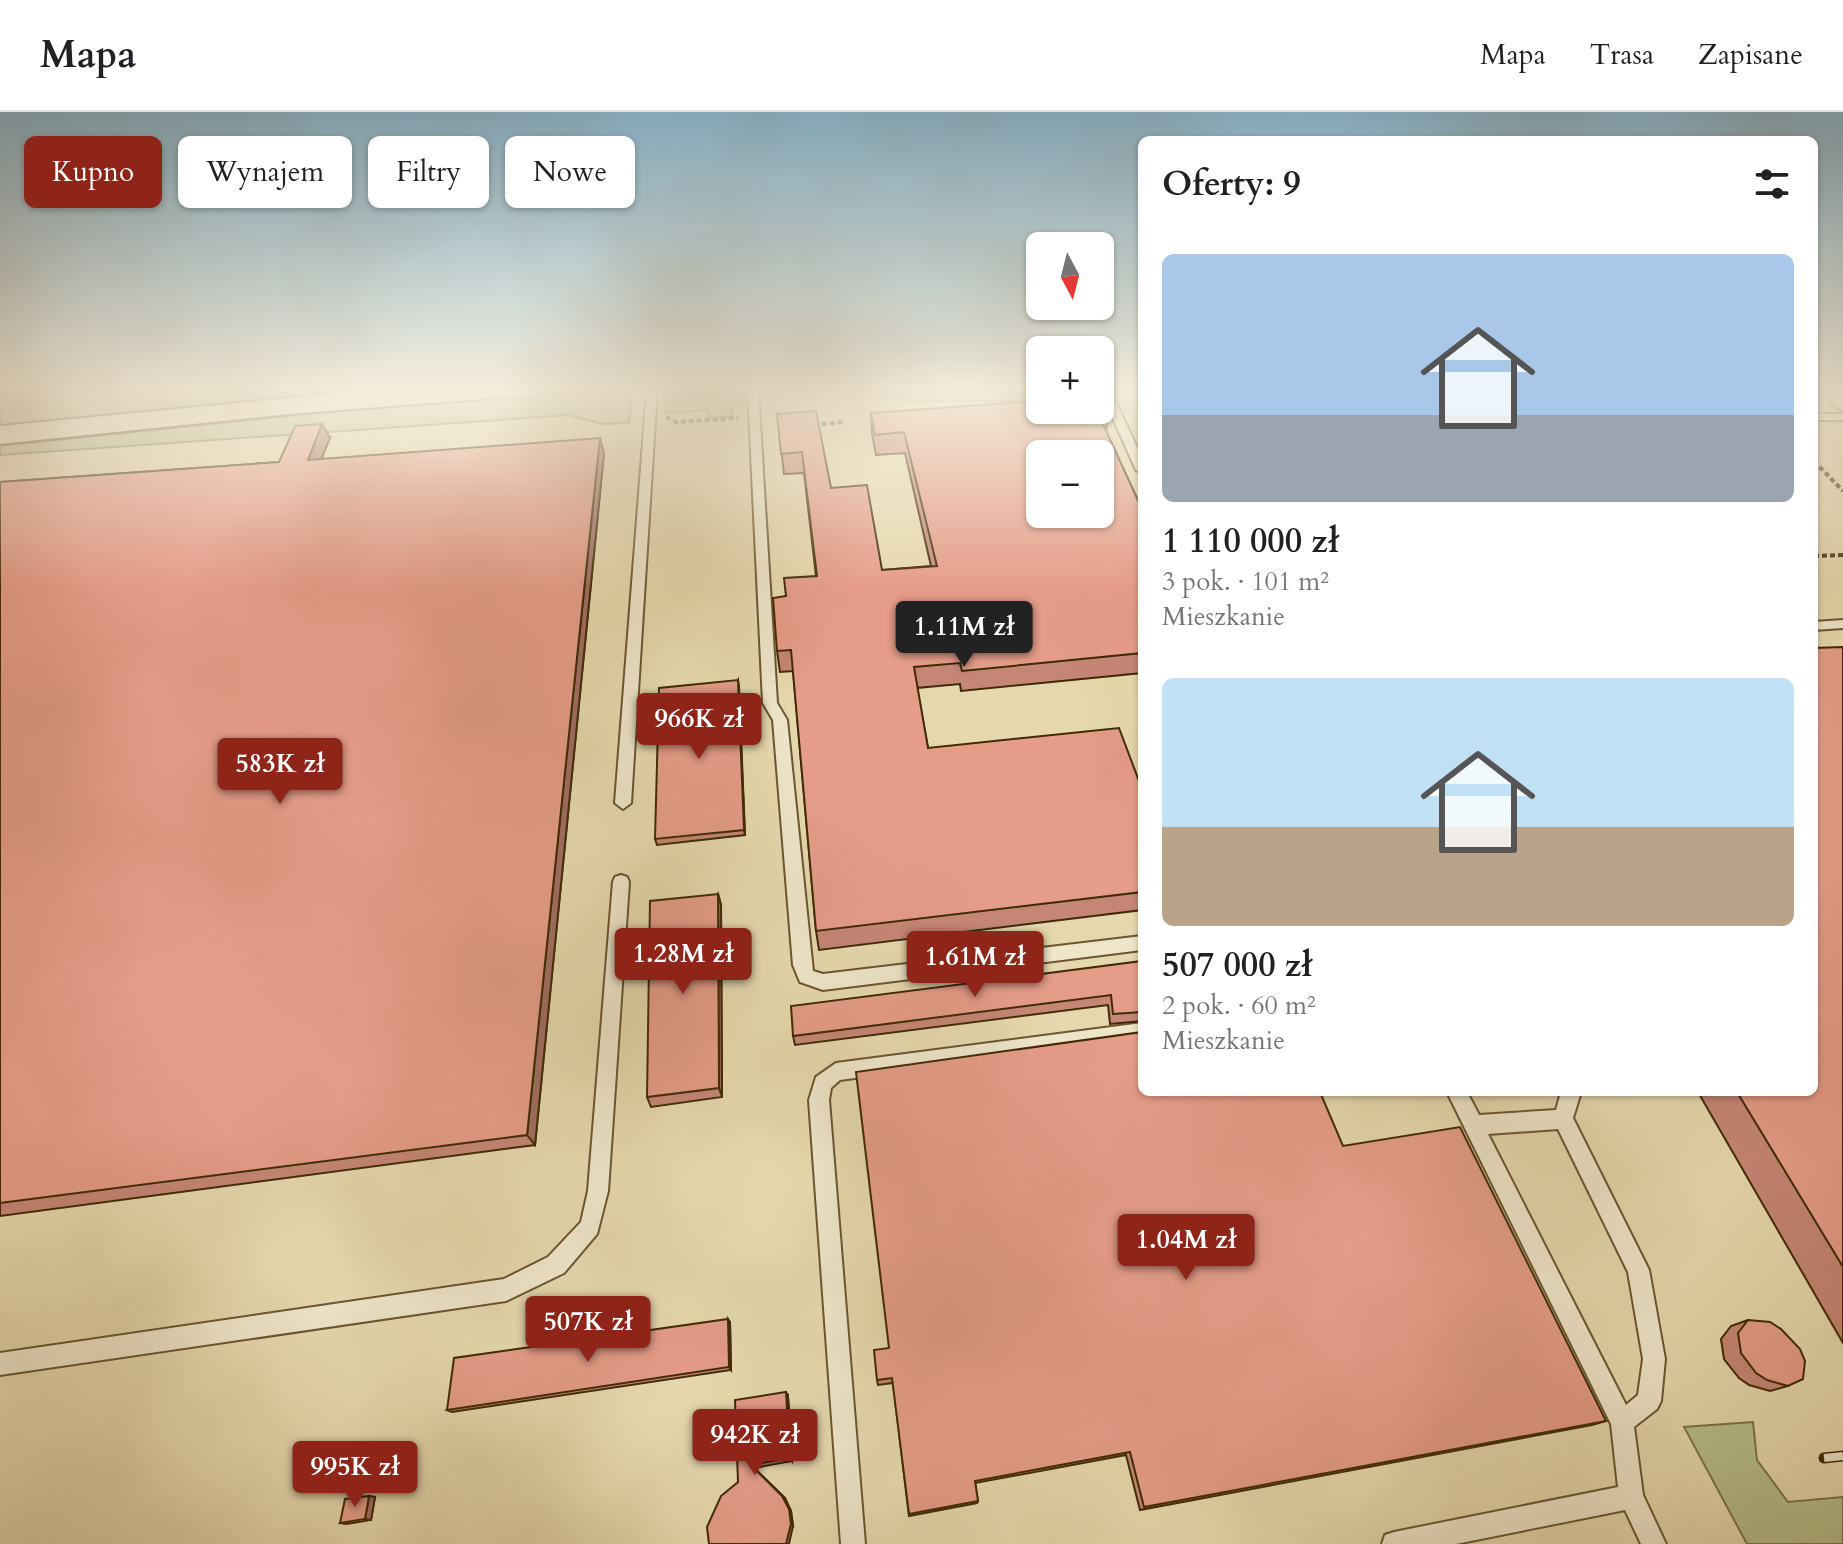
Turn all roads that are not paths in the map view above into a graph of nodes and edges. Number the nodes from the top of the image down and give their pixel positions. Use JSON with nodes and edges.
{"nodes":[{"id":1,"x":648,"y":457,"type":"edge"},
{"id":2,"x":757,"y":457,"type":"edge"},
{"id":3,"x":1843,"y":624,"type":"edge"},
{"id":4,"x":1818,"y":626,"type":"edge"},
{"id":5,"x":623,"y":803,"type":"dead end"},
{"id":6,"x":621,"y":882,"type":"dead end"},
{"id":7,"x":1138,"y":943,"type":"edge"},
{"id":8,"x":1138,"y":1032,"type":"edge"},
{"id":9,"x":1459,"y":1096,"type":"edge"},
{"id":10,"x":1570,"y":1096,"type":"edge"},
{"id":11,"x":1563,"y":1119,"type":"junction"},
{"id":12,"x":1473,"y":1125,"type":"junction"},
{"id":13,"x":0,"y":1364,"type":"edge"},
{"id":14,"x":1622,"y":1422,"type":"junction"},
{"id":15,"x":1631,"y":1497,"type":"junction"},
{"id":16,"x":853,"y":1544,"type":"edge"},
{"id":17,"x":1394,"y":1544,"type":"edge"},
{"id":18,"x":1654,"y":1544,"type":"edge"}],
"edges":[{"from":1,"to":5,"type":"lane"},
{"from":2,"to":7,"type":"lane"},
{"from":3,"to":4,"type":"lane"},
{"from":6,"to":13,"type":"lane"},
{"from":8,"to":16,"type":"lane"},
{"from":9,"to":12,"type":"lane"},
{"from":10,"to":11,"type":"lane"},
{"from":11,"to":12,"type":"lane"},
{"from":11,"to":14,"type":"lane"},
{"from":12,"to":14,"type":"lane"},
{"from":14,"to":15,"type":"lane"},
{"from":15,"to":17,"type":"lane"},
{"from":15,"to":18,"type":"lane"}]}
